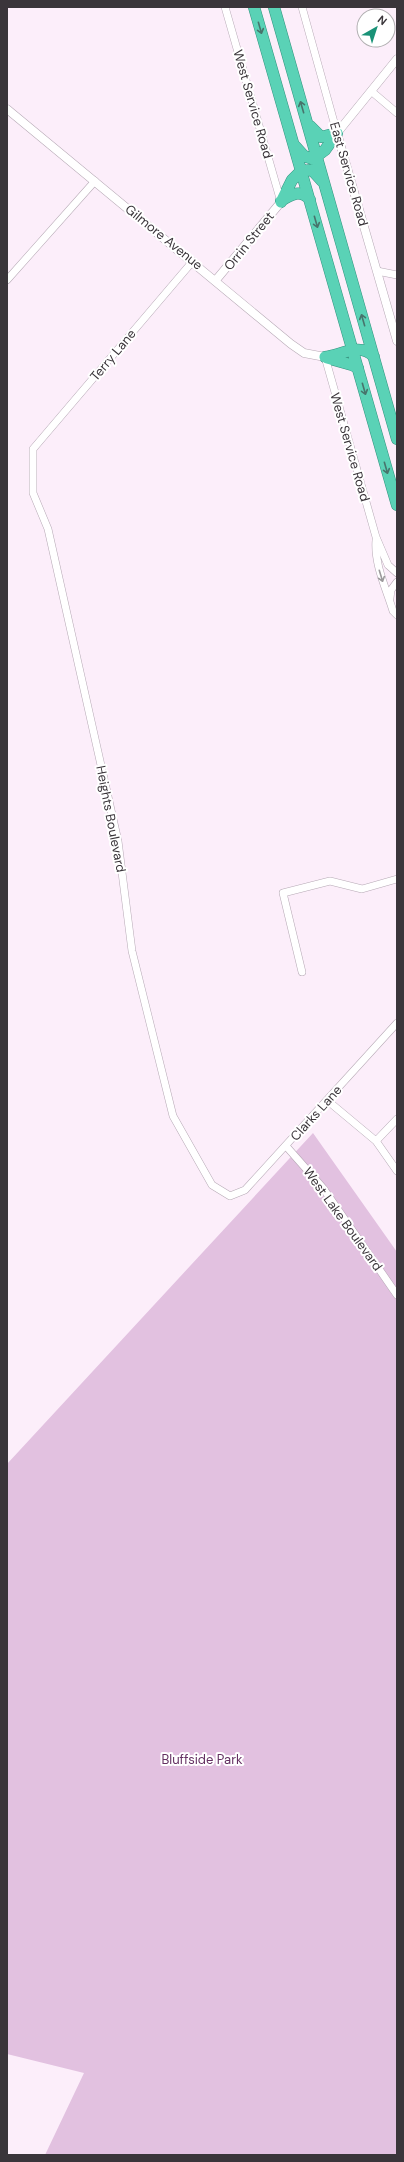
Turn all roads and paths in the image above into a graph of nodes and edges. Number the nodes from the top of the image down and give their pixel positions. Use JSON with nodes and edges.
{"nodes":[{"id":1,"x":225,"y":7,"type":"edge"},
{"id":2,"x":254,"y":7,"type":"edge"},
{"id":3,"x":274,"y":7,"type":"edge"},
{"id":4,"x":302,"y":7,"type":"edge"},
{"id":5,"x":397,"y":59,"type":"edge"},
{"id":6,"x":371,"y":91,"type":"junction"},
{"id":7,"x":7,"y":109,"type":"edge"},
{"id":8,"x":397,"y":113,"type":"edge"},
{"id":9,"x":307,"y":122,"type":"junction"},
{"id":10,"x":337,"y":133,"type":"junction"},
{"id":11,"x":294,"y":144,"type":"junction"},
{"id":12,"x":317,"y":158,"type":"junction"},
{"id":13,"x":301,"y":171,"type":"junction"},
{"id":14,"x":95,"y":181,"type":"junction"},
{"id":15,"x":325,"y":184,"type":"junction"},
{"id":16,"x":310,"y":200,"type":"junction"},
{"id":17,"x":281,"y":202,"type":"junction"},
{"id":18,"x":193,"y":261,"type":"junction"},
{"id":19,"x":377,"y":271,"type":"junction"},
{"id":20,"x":397,"y":275,"type":"edge"},
{"id":21,"x":7,"y":280,"type":"edge"},
{"id":22,"x":216,"y":280,"type":"junction"},
{"id":23,"x":345,"y":325,"type":"junction"},
{"id":24,"x":369,"y":340,"type":"junction"},
{"id":25,"x":397,"y":341,"type":"edge"},
{"id":26,"x":353,"y":350,"type":"junction"},
{"id":27,"x":324,"y":357,"type":"junction"},
{"id":28,"x":374,"y":357,"type":"junction"},
{"id":29,"x":358,"y":368,"type":"junction"},
{"id":30,"x":397,"y":439,"type":"edge"},
{"id":31,"x":33,"y":449,"type":"joint"},
{"id":32,"x":397,"y":505,"type":"edge"},
{"id":33,"x":376,"y":537,"type":"junction"},
{"id":34,"x":397,"y":573,"type":"edge"},
{"id":35,"x":397,"y":582,"type":"edge"},
{"id":36,"x":390,"y":599,"type":"junction"},
{"id":37,"x":397,"y":615,"type":"edge"},
{"id":38,"x":397,"y":879,"type":"edge"},
{"id":39,"x":302,"y":972,"type":"dead end"},
{"id":40,"x":397,"y":1023,"type":"edge"},
{"id":41,"x":328,"y":1101,"type":"junction"},
{"id":42,"x":397,"y":1119,"type":"edge"},
{"id":43,"x":376,"y":1141,"type":"junction"},
{"id":44,"x":286,"y":1146,"type":"junction"},
{"id":45,"x":397,"y":1171,"type":"edge"},
{"id":46,"x":230,"y":1196,"type":"joint"},
{"id":47,"x":397,"y":1295,"type":"edge"}],
"edges":[{"from":1,"to":17,"type":"street","name":"West Service Road"},
{"from":2,"to":11,"type":"highway","one_way":true},
{"from":9,"to":3,"type":"highway","one_way":true},
{"from":4,"to":10,"type":"street","name":"East Service Road"},
{"from":5,"to":6,"type":"street"},
{"from":6,"to":8,"type":"street"},
{"from":6,"to":10,"type":"street"},
{"from":7,"to":14,"type":"street","name":"Gilmore Avenue"},
{"from":9,"to":10,"type":"highway"},
{"from":9,"to":12,"type":"highway"},
{"from":10,"to":12,"type":"highway"},
{"from":10,"to":19,"type":"street","name":"East Service Road"},
{"from":11,"to":12,"type":"highway"},
{"from":11,"to":13,"type":"highway"},
{"from":12,"to":15,"type":"highway"},
{"from":13,"to":15,"type":"highway"},
{"from":13,"to":16,"type":"highway"},
{"from":13,"to":17,"type":"highway"},
{"from":14,"to":18,"type":"street","name":"Gilmore Avenue"},
{"from":14,"to":21,"type":"street"},
{"from":24,"to":15,"type":"highway","one_way":true},
{"from":16,"to":17,"type":"highway"},
{"from":16,"to":23,"type":"highway","one_way":true},
{"from":17,"to":22,"type":"street","name":"Orrin Street"},
{"from":18,"to":22,"type":"street","name":"Gilmore Avenue"},
{"from":18,"to":31,"type":"street","name":"Terry Lane"},
{"from":19,"to":20,"type":"street"},
{"from":19,"to":25,"type":"street","name":"East Service Road"},
{"from":22,"to":27,"type":"street","name":"Gilmore Avenue"},
{"from":23,"to":24,"type":"highway"},
{"from":23,"to":26,"type":"highway"},
{"from":24,"to":28,"type":"highway"},
{"from":26,"to":27,"type":"highway"},
{"from":26,"to":28,"type":"highway"},
{"from":26,"to":29,"type":"highway"},
{"from":27,"to":29,"type":"highway"},
{"from":27,"to":33,"type":"street","name":"West Service Road"},
{"from":28,"to":30,"type":"highway"},
{"from":29,"to":32,"type":"highway","one_way":true},
{"from":31,"to":46,"type":"street","name":"Heights Boulevard"},
{"from":33,"to":34,"type":"street","name":"West Service Road"},
{"from":33,"to":36,"type":"street","name":"West Service Road","one_way":true},
{"from":35,"to":36,"type":"street"},
{"from":36,"to":37,"type":"street","name":"West Service Road"},
{"from":38,"to":39,"type":"street"},
{"from":40,"to":41,"type":"street","name":"Clarks Lane"},
{"from":41,"to":43,"type":"street"},
{"from":41,"to":44,"type":"street","name":"Clarks Lane"},
{"from":42,"to":43,"type":"street"},
{"from":43,"to":45,"type":"street"},
{"from":44,"to":46,"type":"street","name":"Clarks Lane"},
{"from":44,"to":47,"type":"street","name":"West Lake Boulevard"}]}
